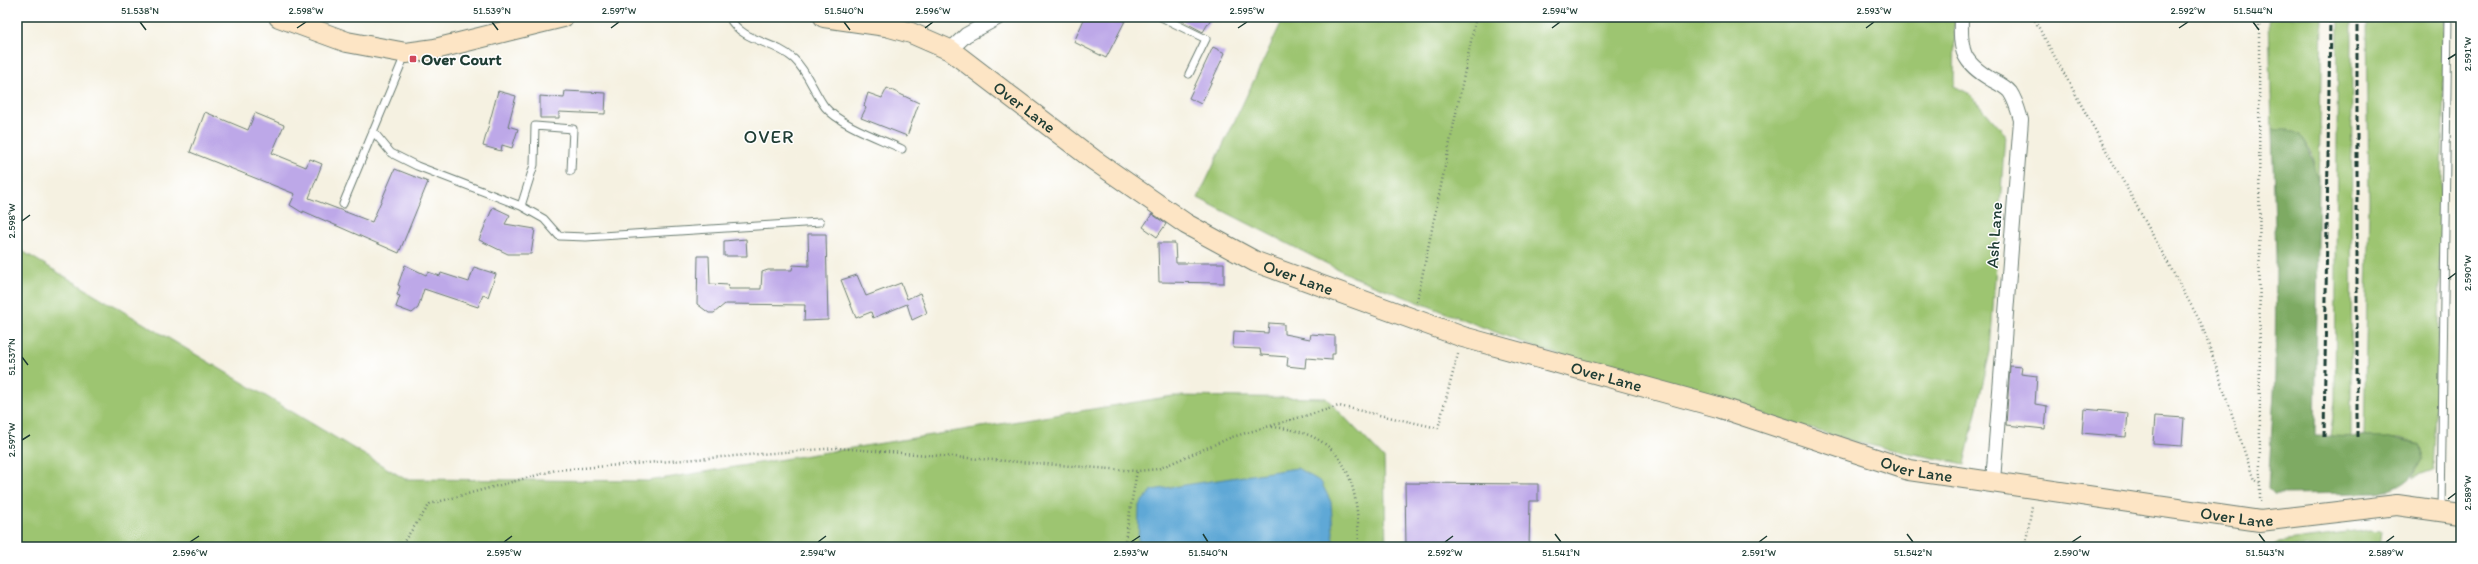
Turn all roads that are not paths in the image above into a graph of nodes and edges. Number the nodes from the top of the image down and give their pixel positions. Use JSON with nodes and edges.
{"nodes":[{"id":1,"x":279,"y":17,"type":"edge"},
{"id":2,"x":563,"y":17,"type":"edge"},
{"id":3,"x":729,"y":17,"type":"edge"},
{"id":4,"x":824,"y":17,"type":"edge"},
{"id":5,"x":999,"y":17,"type":"edge"},
{"id":6,"x":1161,"y":17,"type":"edge"},
{"id":7,"x":1961,"y":17,"type":"edge"},
{"id":8,"x":2448,"y":17,"type":"edge"},
{"id":9,"x":950,"y":50,"type":"junction"},
{"id":10,"x":406,"y":53,"type":"junction"},
{"id":11,"x":1189,"y":74,"type":"dead end"},
{"id":12,"x":373,"y":130,"type":"junction"},
{"id":13,"x":902,"y":149,"type":"dead end"},
{"id":14,"x":572,"y":171,"type":"dead end"},
{"id":15,"x":343,"y":204,"type":"dead end"},
{"id":16,"x":521,"y":206,"type":"junction"},
{"id":17,"x":820,"y":222,"type":"dead end"},
{"id":18,"x":1993,"y":481,"type":"junction"},
{"id":19,"x":2441,"y":510,"type":"junction"},
{"id":20,"x":2461,"y":514,"type":"edge"}],
"edges":[{"from":1,"to":10,"type":"street"},
{"from":2,"to":10,"type":"street"},
{"from":3,"to":13,"type":"lane"},
{"from":4,"to":9,"type":"street","name":"Over Lane"},
{"from":5,"to":9,"type":"street"},
{"from":6,"to":11,"type":"lane"},
{"from":7,"to":18,"type":"street","name":"Ash Lane"},
{"from":8,"to":19,"type":"lane"},
{"from":9,"to":18,"type":"street","name":"Over Lane"},
{"from":10,"to":12,"type":"lane"},
{"from":12,"to":15,"type":"lane"},
{"from":12,"to":16,"type":"lane"},
{"from":14,"to":16,"type":"lane"},
{"from":16,"to":17,"type":"lane"},
{"from":18,"to":19,"type":"street","name":"Over Lane"},
{"from":19,"to":20,"type":"street","name":"Over Lane"}]}
